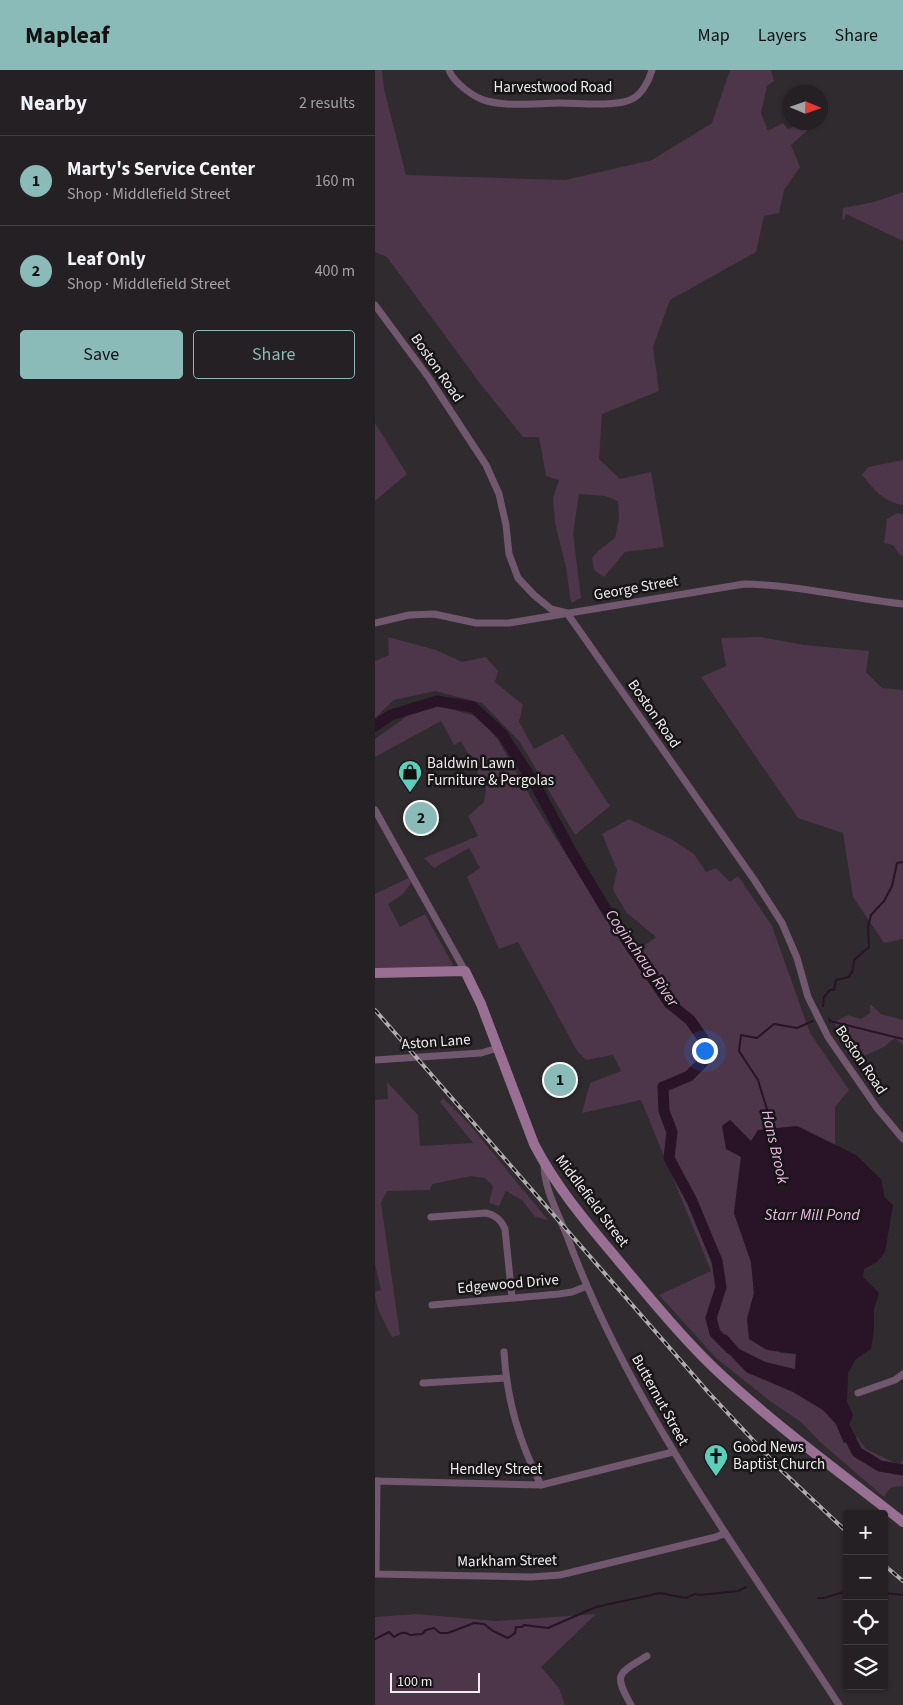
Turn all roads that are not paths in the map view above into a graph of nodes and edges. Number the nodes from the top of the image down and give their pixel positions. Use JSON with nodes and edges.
{"nodes":[{"id":1,"x":449,"y":70,"type":"edge"},
{"id":2,"x":653,"y":70,"type":"edge"},
{"id":3,"x":375,"y":305,"type":"edge"},
{"id":4,"x":903,"y":604,"type":"edge"},
{"id":5,"x":567,"y":614,"type":"junction"},
{"id":6,"x":375,"y":622,"type":"edge"},
{"id":7,"x":375,"y":810,"type":"edge"},
{"id":8,"x":465,"y":970,"type":"junction"},
{"id":9,"x":375,"y":972,"type":"edge"},
{"id":10,"x":498,"y":1048,"type":"junction"},
{"id":11,"x":375,"y":1060,"type":"edge"},
{"id":12,"x":903,"y":1139,"type":"edge"},
{"id":13,"x":544,"y":1164,"type":"junction"},
{"id":14,"x":431,"y":1217,"type":"dead end"},
{"id":15,"x":587,"y":1286,"type":"junction"},
{"id":16,"x":512,"y":1298,"type":"junction"},
{"id":17,"x":432,"y":1305,"type":"dead end"},
{"id":18,"x":504,"y":1352,"type":"dead end"},
{"id":19,"x":903,"y":1374,"type":"edge"},
{"id":20,"x":506,"y":1378,"type":"junction"},
{"id":21,"x":423,"y":1382,"type":"dead end"},
{"id":22,"x":858,"y":1393,"type":"dead end"},
{"id":23,"x":673,"y":1452,"type":"junction"},
{"id":24,"x":376,"y":1481,"type":"edge"},
{"id":25,"x":541,"y":1485,"type":"junction"},
{"id":26,"x":903,"y":1522,"type":"edge"},
{"id":27,"x":725,"y":1532,"type":"junction"},
{"id":28,"x":375,"y":1574,"type":"edge"},
{"id":29,"x":647,"y":1656,"type":"dead end"},
{"id":30,"x":631,"y":1705,"type":"edge"},
{"id":31,"x":839,"y":1705,"type":"edge"}],
"edges":[{"from":1,"to":2,"type":"street","name":"Harvestwood Road"},
{"from":3,"to":5,"type":"street","name":"Boston Road"},
{"from":4,"to":5,"type":"street","name":"George Street"},
{"from":5,"to":6,"type":"street","name":"George Street"},
{"from":5,"to":12,"type":"street","name":"Boston Road"},
{"from":7,"to":8,"type":"street","name":"Middlefield Street"},
{"from":8,"to":9,"type":"main road"},
{"from":8,"to":10,"type":"main road","name":"Middlefield Street"},
{"from":10,"to":11,"type":"street","name":"Aston Lane"},
{"from":10,"to":13,"type":"main road","name":"Middlefield Street"},
{"from":13,"to":15,"type":"street","name":"Butternut Street"},
{"from":13,"to":26,"type":"main road","name":"Middlefield Street"},
{"from":14,"to":16,"type":"street"},
{"from":15,"to":16,"type":"street","name":"Edgewood Drive"},
{"from":15,"to":23,"type":"street","name":"Butternut Street"},
{"from":16,"to":17,"type":"street","name":"Edgewood Drive"},
{"from":18,"to":20,"type":"street"},
{"from":19,"to":22,"type":"street"},
{"from":20,"to":21,"type":"street"},
{"from":20,"to":25,"type":"street"},
{"from":23,"to":25,"type":"street","name":"Hendley Street"},
{"from":23,"to":27,"type":"street","name":"Butternut Street"},
{"from":24,"to":25,"type":"street","name":"Hendley Street"},
{"from":24,"to":28,"type":"street"},
{"from":27,"to":28,"type":"street","name":"Markham Street"},
{"from":27,"to":31,"type":"street","name":"Butternut Street"},
{"from":29,"to":30,"type":"street"}]}
